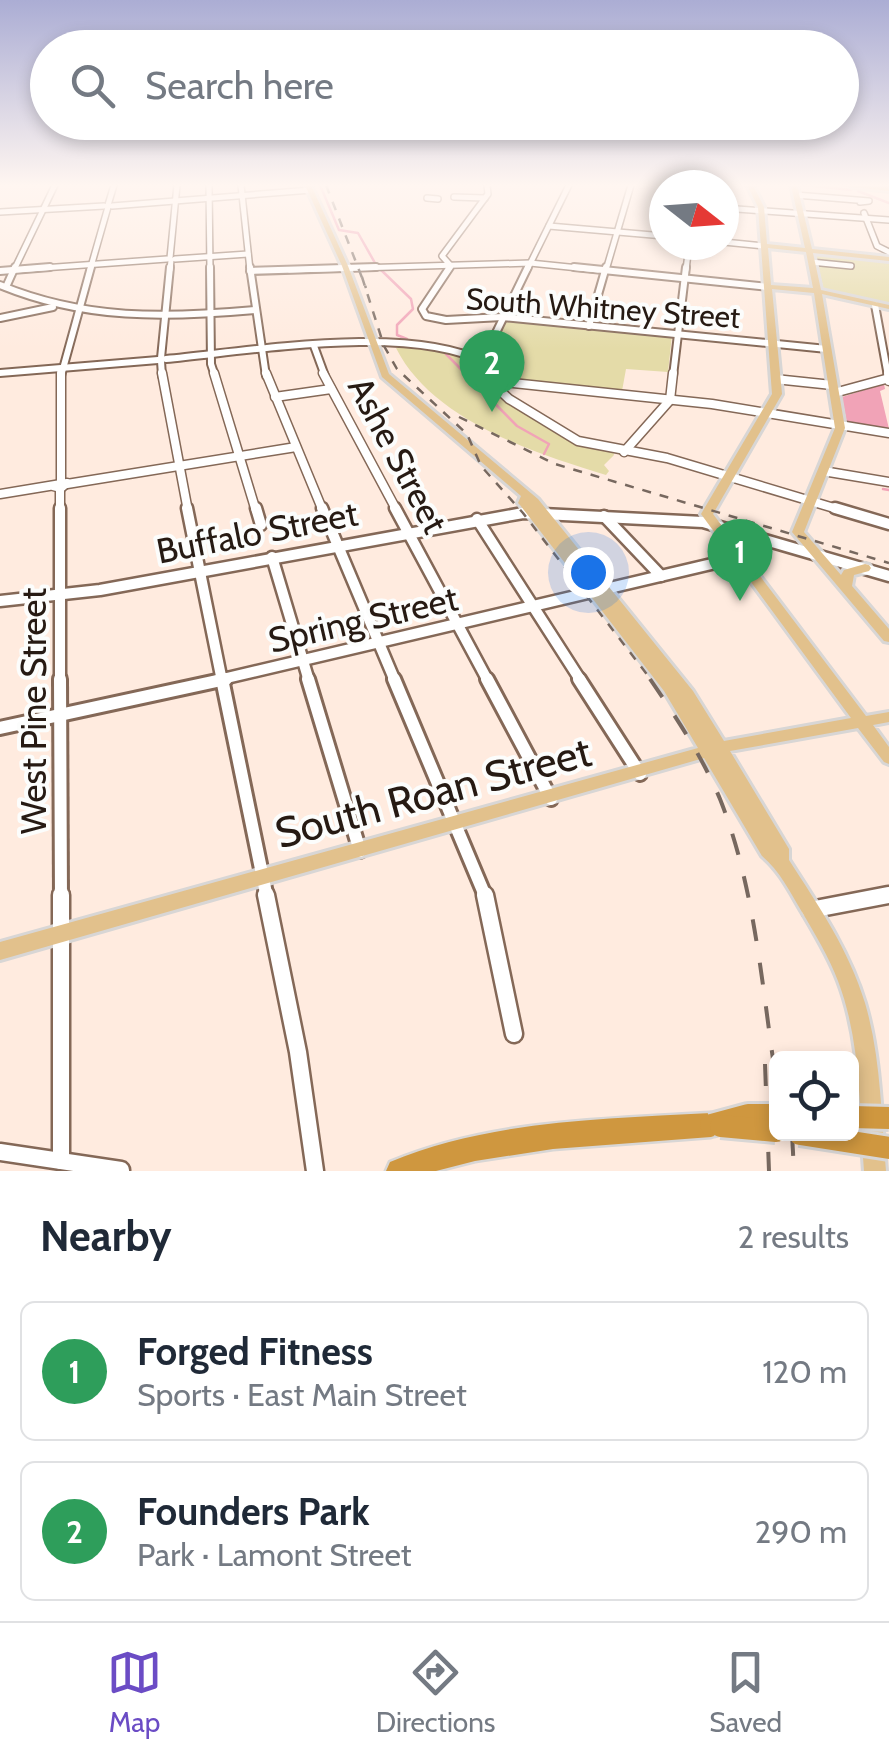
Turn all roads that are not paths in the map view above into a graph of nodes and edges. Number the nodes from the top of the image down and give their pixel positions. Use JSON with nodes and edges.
{"nodes":[{"id":1,"x":30,"y":240,"type":"edge"},
{"id":2,"x":98,"y":240,"type":"edge"},
{"id":3,"x":172,"y":240,"type":"edge"},
{"id":4,"x":209,"y":240,"type":"edge"},
{"id":5,"x":247,"y":240,"type":"edge"},
{"id":6,"x":333,"y":240,"type":"edge"},
{"id":7,"x":454,"y":240,"type":"edge"},
{"id":8,"x":542,"y":240,"type":"edge"},
{"id":9,"x":616,"y":240,"type":"edge"},
{"id":10,"x":764,"y":240,"type":"edge"},
{"id":11,"x":806,"y":240,"type":"edge"},
{"id":12,"x":739,"y":243,"type":"edge"},
{"id":13,"x":765,"y":246,"type":"junction"},
{"id":14,"x":808,"y":249,"type":"junction"},
{"id":15,"x":248,"y":254,"type":"junction"},
{"id":16,"x":889,"y":255,"type":"edge"},
{"id":17,"x":210,"y":257,"type":"junction"},
{"id":18,"x":171,"y":259,"type":"junction"},
{"id":19,"x":687,"y":260,"type":"edge"},
{"id":20,"x":811,"y":262,"type":"junction"},
{"id":21,"x":530,"y":263,"type":"junction"},
{"id":22,"x":91,"y":264,"type":"junction"},
{"id":23,"x":448,"y":264,"type":"junction"},
{"id":24,"x":345,"y":266,"type":"junction"},
{"id":25,"x":851,"y":266,"type":"dead end"},
{"id":26,"x":0,"y":270,"type":"edge"},
{"id":27,"x":15,"y":270,"type":"junction"},
{"id":28,"x":250,"y":271,"type":"junction"},
{"id":29,"x":606,"y":271,"type":"junction"},
{"id":30,"x":684,"y":279,"type":"junction"},
{"id":31,"x":3,"y":286,"type":"edge"},
{"id":32,"x":768,"y":287,"type":"junction"},
{"id":33,"x":818,"y":292,"type":"junction"},
{"id":34,"x":875,"y":304,"type":"junction"},
{"id":35,"x":57,"y":306,"type":"junction"},
{"id":36,"x":889,"y":308,"type":"edge"},
{"id":37,"x":254,"y":310,"type":"junction"},
{"id":38,"x":78,"y":311,"type":"junction"},
{"id":39,"x":210,"y":314,"type":"junction"},
{"id":40,"x":502,"y":317,"type":"junction"},
{"id":41,"x":0,"y":318,"type":"edge"},
{"id":42,"x":165,"y":318,"type":"junction"},
{"id":43,"x":589,"y":326,"type":"junction"},
{"id":44,"x":678,"y":334,"type":"junction"},
{"id":45,"x":492,"y":341,"type":"junction"},
{"id":46,"x":772,"y":344,"type":"junction"},
{"id":47,"x":314,"y":346,"type":"junction"},
{"id":48,"x":372,"y":346,"type":"junction"},
{"id":49,"x":827,"y":349,"type":"junction"},
{"id":50,"x":261,"y":351,"type":"junction"},
{"id":51,"x":473,"y":353,"type":"junction"},
{"id":52,"x":210,"y":356,"type":"junction"},
{"id":53,"x":162,"y":360,"type":"junction"},
{"id":54,"x":486,"y":362,"type":"junction"},
{"id":55,"x":61,"y":368,"type":"junction"},
{"id":56,"x":0,"y":373,"type":"edge"},
{"id":57,"x":775,"y":379,"type":"junction"},
{"id":58,"x":889,"y":379,"type":"edge"},
{"id":59,"x":494,"y":380,"type":"junction"},
{"id":60,"x":332,"y":389,"type":"junction"},
{"id":61,"x":833,"y":389,"type":"junction"},
{"id":62,"x":275,"y":397,"type":"junction"},
{"id":63,"x":670,"y":400,"type":"junction"},
{"id":64,"x":767,"y":414,"type":"junction"},
{"id":65,"x":840,"y":428,"type":"junction"},
{"id":66,"x":889,"y":433,"type":"edge"},
{"id":67,"x":296,"y":447,"type":"junction"},
{"id":68,"x":624,"y":452,"type":"junction"},
{"id":69,"x":240,"y":456,"type":"junction"},
{"id":70,"x":178,"y":466,"type":"junction"},
{"id":71,"x":823,"y":470,"type":"junction"},
{"id":72,"x":728,"y":476,"type":"junction"},
{"id":73,"x":889,"y":482,"type":"edge"},
{"id":74,"x":60,"y":485,"type":"junction"},
{"id":75,"x":0,"y":494,"type":"edge"},
{"id":76,"x":810,"y":500,"type":"junction"},
{"id":77,"x":533,"y":509,"type":"junction"},
{"id":78,"x":575,"y":514,"type":"junction"},
{"id":79,"x":604,"y":516,"type":"junction"},
{"id":80,"x":476,"y":519,"type":"junction"},
{"id":81,"x":711,"y":522,"type":"junction"},
{"id":82,"x":889,"y":524,"type":"edge"},
{"id":83,"x":261,"y":525,"type":"dead end"},
{"id":84,"x":556,"y":527,"type":"junction"},
{"id":85,"x":408,"y":532,"type":"junction"},
{"id":86,"x":338,"y":545,"type":"junction"},
{"id":87,"x":811,"y":550,"type":"junction"},
{"id":88,"x":272,"y":558,"type":"junction"},
{"id":89,"x":737,"y":558,"type":"junction"},
{"id":90,"x":865,"y":568,"type":"junction"},
{"id":91,"x":201,"y":571,"type":"junction"},
{"id":92,"x":889,"y":573,"type":"edge"},
{"id":93,"x":661,"y":576,"type":"junction"},
{"id":94,"x":845,"y":588,"type":"junction"},
{"id":95,"x":600,"y":591,"type":"junction"},
{"id":96,"x":59,"y":596,"type":"junction"},
{"id":97,"x":0,"y":601,"type":"edge"},
{"id":98,"x":534,"y":608,"type":"junction"},
{"id":99,"x":458,"y":626,"type":"junction"},
{"id":100,"x":889,"y":638,"type":"edge"},
{"id":101,"x":380,"y":645,"type":"junction"},
{"id":102,"x":302,"y":662,"type":"junction"},
{"id":103,"x":222,"y":680,"type":"junction"},
{"id":104,"x":61,"y":714,"type":"junction"},
{"id":105,"x":889,"y":717,"type":"edge"},
{"id":106,"x":862,"y":722,"type":"junction"},
{"id":107,"x":0,"y":728,"type":"edge"},
{"id":108,"x":716,"y":751,"type":"junction"},
{"id":109,"x":889,"y":758,"type":"edge"},
{"id":110,"x":640,"y":774,"type":"junction"},
{"id":111,"x":551,"y":799,"type":"junction"},
{"id":112,"x":455,"y":825,"type":"junction"},
{"id":113,"x":360,"y":851,"type":"junction"},
{"id":114,"x":261,"y":878,"type":"junction"},
{"id":115,"x":889,"y":895,"type":"edge"},
{"id":116,"x":810,"y":910,"type":"junction"},
{"id":117,"x":60,"y":935,"type":"junction"},
{"id":118,"x":0,"y":950,"type":"edge"},
{"id":119,"x":514,"y":1034,"type":"dead end"},
{"id":120,"x":769,"y":1115,"type":"edge"},
{"id":121,"x":859,"y":1117,"type":"edge"},
{"id":122,"x":889,"y":1118,"type":"edge"},
{"id":123,"x":698,"y":1126,"type":"junction"},
{"id":124,"x":769,"y":1131,"type":"edge"},
{"id":125,"x":844,"y":1141,"type":"edge"},
{"id":126,"x":889,"y":1148,"type":"edge"},
{"id":127,"x":0,"y":1152,"type":"edge"},
{"id":128,"x":62,"y":1161,"type":"junction"},
{"id":129,"x":122,"y":1170,"type":"edge"},
{"id":130,"x":315,"y":1171,"type":"edge"},
{"id":131,"x":399,"y":1171,"type":"edge"},
{"id":132,"x":876,"y":1171,"type":"edge"}],
"edges":[{"from":1,"to":27,"type":"street"},
{"from":2,"to":22,"type":"street","name":"West Pine Street"},
{"from":3,"to":18,"type":"street"},
{"from":4,"to":17,"type":"street"},
{"from":5,"to":15,"type":"street"},
{"from":6,"to":24,"type":"main road"},
{"from":7,"to":23,"type":"street"},
{"from":8,"to":21,"type":"street"},
{"from":9,"to":29,"type":"street"},
{"from":10,"to":13,"type":"main road"},
{"from":11,"to":14,"type":"main road"},
{"from":12,"to":13,"type":"street"},
{"from":13,"to":14,"type":"main road"},
{"from":13,"to":32,"type":"main road"},
{"from":14,"to":16,"type":"main road"},
{"from":14,"to":20,"type":"main road"},
{"from":15,"to":17,"type":"street"},
{"from":15,"to":28,"type":"street"},
{"from":17,"to":18,"type":"street"},
{"from":17,"to":39,"type":"street"},
{"from":18,"to":22,"type":"street"},
{"from":18,"to":42,"type":"street"},
{"from":19,"to":30,"type":"street"},
{"from":20,"to":25,"type":"street"},
{"from":20,"to":33,"type":"main road"},
{"from":21,"to":23,"type":"street"},
{"from":21,"to":29,"type":"street"},
{"from":21,"to":40,"type":"street"},
{"from":22,"to":27,"type":"street"},
{"from":22,"to":38,"type":"street","name":"West Pine Street"},
{"from":23,"to":24,"type":"street"},
{"from":23,"to":40,"type":"street","name":"South Whitney Street"},
{"from":24,"to":28,"type":"street"},
{"from":24,"to":48,"type":"main road"},
{"from":26,"to":27,"type":"street"},
{"from":27,"to":31,"type":"street"},
{"from":28,"to":37,"type":"street"},
{"from":29,"to":30,"type":"street"},
{"from":29,"to":43,"type":"street"},
{"from":30,"to":32,"type":"street"},
{"from":30,"to":44,"type":"street"},
{"from":31,"to":35,"type":"street"},
{"from":32,"to":33,"type":"main road"},
{"from":32,"to":46,"type":"main road"},
{"from":33,"to":34,"type":"main road"},
{"from":33,"to":49,"type":"main road"},
{"from":34,"to":36,"type":"main road"},
{"from":34,"to":58,"type":"street"},
{"from":35,"to":38,"type":"street"},
{"from":35,"to":41,"type":"street"},
{"from":37,"to":39,"type":"street"},
{"from":37,"to":50,"type":"street"},
{"from":38,"to":42,"type":"street"},
{"from":38,"to":55,"type":"street","name":"West Pine Street"},
{"from":39,"to":42,"type":"street"},
{"from":39,"to":52,"type":"street"},
{"from":40,"to":43,"type":"street","name":"South Whitney Street"},
{"from":40,"to":45,"type":"street"},
{"from":42,"to":53,"type":"street"},
{"from":43,"to":44,"type":"street","name":"South Whitney Street"},
{"from":44,"to":46,"type":"street","name":"South Whitney Street"},
{"from":44,"to":63,"type":"street"},
{"from":45,"to":51,"type":"street"},
{"from":45,"to":54,"type":"street"},
{"from":46,"to":49,"type":"street","name":"South Whitney Street"},
{"from":46,"to":57,"type":"main road"},
{"from":47,"to":48,"type":"street"},
{"from":47,"to":50,"type":"street"},
{"from":47,"to":60,"type":"street","name":"Ashe Street"},
{"from":48,"to":51,"type":"street"},
{"from":48,"to":77,"type":"main road"},
{"from":49,"to":61,"type":"main road"},
{"from":50,"to":52,"type":"street"},
{"from":50,"to":62,"type":"street"},
{"from":51,"to":54,"type":"street"},
{"from":52,"to":53,"type":"street"},
{"from":52,"to":69,"type":"street"},
{"from":53,"to":55,"type":"street"},
{"from":53,"to":70,"type":"street"},
{"from":54,"to":59,"type":"street"},
{"from":55,"to":56,"type":"street"},
{"from":55,"to":74,"type":"street","name":"West Pine Street"},
{"from":57,"to":61,"type":"street"},
{"from":57,"to":64,"type":"main road"},
{"from":58,"to":61,"type":"street"},
{"from":59,"to":63,"type":"street"},
{"from":59,"to":68,"type":"street"},
{"from":60,"to":62,"type":"street"},
{"from":60,"to":85,"type":"street","name":"Ashe Street"},
{"from":61,"to":65,"type":"main road"},
{"from":62,"to":67,"type":"street"},
{"from":63,"to":64,"type":"street"},
{"from":63,"to":68,"type":"street"},
{"from":64,"to":65,"type":"street"},
{"from":64,"to":72,"type":"main road"},
{"from":65,"to":66,"type":"street"},
{"from":65,"to":71,"type":"main road"},
{"from":67,"to":69,"type":"street"},
{"from":67,"to":86,"type":"street"},
{"from":68,"to":72,"type":"street"},
{"from":69,"to":70,"type":"street"},
{"from":69,"to":83,"type":"street"},
{"from":70,"to":74,"type":"street"},
{"from":70,"to":91,"type":"street"},
{"from":71,"to":73,"type":"street"},
{"from":71,"to":76,"type":"main road"},
{"from":72,"to":76,"type":"street"},
{"from":72,"to":81,"type":"main road"},
{"from":74,"to":75,"type":"street"},
{"from":74,"to":96,"type":"street","name":"West Pine Street"},
{"from":76,"to":82,"type":"street"},
{"from":76,"to":87,"type":"main road"},
{"from":77,"to":78,"type":"street","name":"Buffalo Street"},
{"from":77,"to":80,"type":"street","name":"Buffalo Street"},
{"from":77,"to":81,"type":"street","name":"Buffalo Street"},
{"from":77,"to":84,"type":"main road"},
{"from":77,"to":95,"type":"main road"},
{"from":78,"to":79,"type":"street","name":"Buffalo Street"},
{"from":78,"to":84,"type":"street"},
{"from":79,"to":81,"type":"street","name":"Buffalo Street"},
{"from":79,"to":93,"type":"street"},
{"from":80,"to":85,"type":"street","name":"Buffalo Street"},
{"from":80,"to":98,"type":"street"},
{"from":81,"to":87,"type":"street","name":"Buffalo Street"},
{"from":81,"to":89,"type":"main road"},
{"from":84,"to":95,"type":"main road"},
{"from":85,"to":86,"type":"street","name":"Buffalo Street"},
{"from":85,"to":99,"type":"street","name":"Ashe Street"},
{"from":86,"to":88,"type":"street","name":"Buffalo Street"},
{"from":86,"to":101,"type":"street"},
{"from":87,"to":90,"type":"street","name":"Buffalo Street"},
{"from":87,"to":92,"type":"street","name":"Buffalo Street"},
{"from":87,"to":94,"type":"main road"},
{"from":88,"to":91,"type":"street","name":"Buffalo Street"},
{"from":88,"to":102,"type":"street"},
{"from":89,"to":93,"type":"street","name":"Spring Street"},
{"from":89,"to":106,"type":"main road"},
{"from":90,"to":92,"type":"street","name":"Buffalo Street"},
{"from":90,"to":94,"type":"main road"},
{"from":91,"to":96,"type":"street","name":"Buffalo Street"},
{"from":91,"to":103,"type":"street"},
{"from":93,"to":95,"type":"street","name":"Spring Street"},
{"from":94,"to":100,"type":"main road"},
{"from":95,"to":98,"type":"street","name":"Spring Street"},
{"from":95,"to":108,"type":"main road"},
{"from":96,"to":97,"type":"street","name":"Buffalo Street"},
{"from":96,"to":104,"type":"street","name":"West Pine Street"},
{"from":98,"to":99,"type":"street","name":"Spring Street"},
{"from":98,"to":110,"type":"street"},
{"from":99,"to":101,"type":"street","name":"Spring Street"},
{"from":99,"to":111,"type":"street","name":"Ashe Street"},
{"from":101,"to":102,"type":"street","name":"Spring Street"},
{"from":101,"to":112,"type":"street"},
{"from":102,"to":103,"type":"street","name":"Spring Street"},
{"from":102,"to":113,"type":"street"},
{"from":103,"to":104,"type":"street","name":"Spring Street"},
{"from":103,"to":114,"type":"street"},
{"from":104,"to":107,"type":"street","name":"Spring Street"},
{"from":104,"to":117,"type":"street","name":"West Pine Street"},
{"from":105,"to":106,"type":"main road","name":"South Roan Street"},
{"from":106,"to":108,"type":"main road","name":"South Roan Street"},
{"from":106,"to":109,"type":"main road"},
{"from":108,"to":110,"type":"main road","name":"South Roan Street"},
{"from":108,"to":116,"type":"main road"},
{"from":110,"to":111,"type":"main road","name":"South Roan Street"},
{"from":111,"to":112,"type":"main road","name":"South Roan Street"},
{"from":112,"to":113,"type":"main road","name":"South Roan Street"},
{"from":112,"to":119,"type":"street"},
{"from":113,"to":114,"type":"main road","name":"South Roan Street"},
{"from":114,"to":117,"type":"main road","name":"South Roan Street"},
{"from":114,"to":130,"type":"street"},
{"from":115,"to":116,"type":"street"},
{"from":116,"to":132,"type":"main road"},
{"from":117,"to":118,"type":"main road","name":"South Roan Street"},
{"from":117,"to":128,"type":"street","name":"West Pine Street"},
{"from":120,"to":123,"type":"highway","bridge":true},
{"from":121,"to":122,"type":"highway","bridge":true},
{"from":123,"to":124,"type":"highway","bridge":true},
{"from":123,"to":131,"type":"highway"},
{"from":125,"to":126,"type":"highway","bridge":true},
{"from":127,"to":128,"type":"street"},
{"from":128,"to":129,"type":"street"}]}
